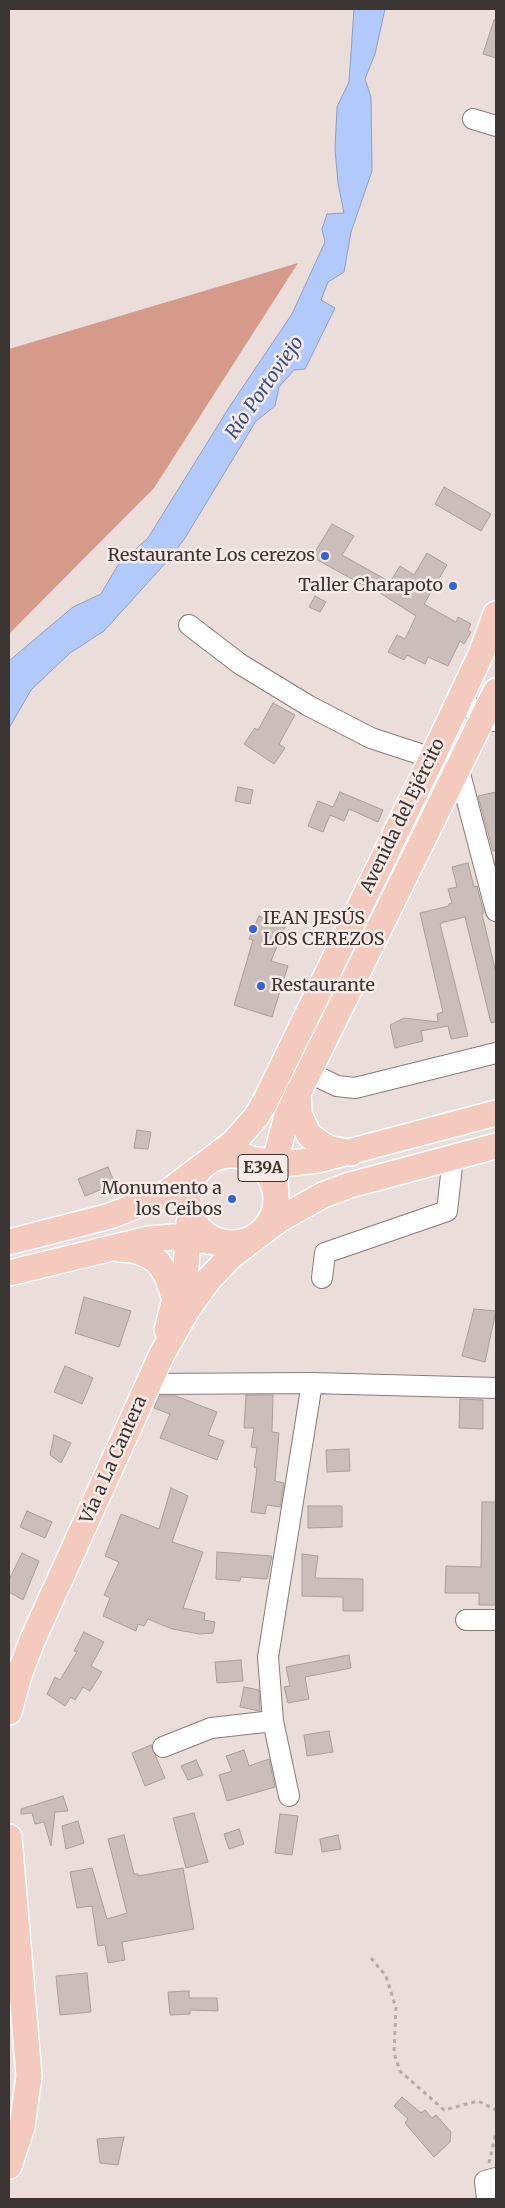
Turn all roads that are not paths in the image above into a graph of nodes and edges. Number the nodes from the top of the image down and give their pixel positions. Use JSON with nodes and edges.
{"nodes":[{"id":1,"x":473,"y":119,"type":"dead end"},
{"id":2,"x":496,"y":126,"type":"edge"},
{"id":3,"x":496,"y":616,"type":"edge"},
{"id":4,"x":189,"y":625,"type":"dead end"},
{"id":5,"x":496,"y":691,"type":"edge"},
{"id":6,"x":461,"y":697,"type":"junction"},
{"id":7,"x":490,"y":720,"type":"edge"},
{"id":8,"x":432,"y":758,"type":"junction"},
{"id":9,"x":459,"y":770,"type":"junction"},
{"id":10,"x":496,"y":911,"type":"edge"},
{"id":11,"x":496,"y":1053,"type":"edge"},
{"id":12,"x":303,"y":1082,"type":"junction"},
{"id":13,"x":496,"y":1113,"type":"edge"},
{"id":14,"x":496,"y":1146,"type":"edge"},
{"id":15,"x":351,"y":1153,"type":"junction"},
{"id":16,"x":243,"y":1156,"type":"junction"},
{"id":17,"x":453,"y":1157,"type":"junction"},
{"id":18,"x":206,"y":1163,"type":"junction"},
{"id":19,"x":274,"y":1164,"type":"junction"},
{"id":20,"x":276,"y":1196,"type":"junction"},
{"id":21,"x":187,"y":1206,"type":"junction"},
{"id":22,"x":260,"y":1234,"type":"junction"},
{"id":23,"x":188,"y":1238,"type":"junction"},
{"id":24,"x":9,"y":1242,"type":"edge"},
{"id":25,"x":226,"y":1244,"type":"junction"},
{"id":26,"x":102,"y":1249,"type":"junction"},
{"id":27,"x":9,"y":1272,"type":"edge"},
{"id":28,"x":322,"y":1278,"type":"dead end"},
{"id":29,"x":162,"y":1354,"type":"junction"},
{"id":30,"x":312,"y":1383,"type":"junction"},
{"id":31,"x":149,"y":1384,"type":"junction"},
{"id":32,"x":496,"y":1388,"type":"edge"},
{"id":33,"x":466,"y":1620,"type":"dead end"},
{"id":34,"x":496,"y":1620,"type":"edge"},
{"id":35,"x":9,"y":1712,"type":"edge"},
{"id":36,"x":273,"y":1721,"type":"junction"},
{"id":37,"x":163,"y":1747,"type":"dead end"},
{"id":38,"x":289,"y":1796,"type":"dead end"},
{"id":39,"x":9,"y":1837,"type":"edge"},
{"id":40,"x":9,"y":2166,"type":"edge"}],
"edges":[{"from":1,"to":2,"type":"street"},
{"from":3,"to":6,"type":"main road","name":"Avenida del Ejército"},
{"from":4,"to":8,"type":"street"},
{"from":5,"to":7,"type":"main road","name":"Avenida del Ejército"},
{"from":6,"to":7,"type":"street"},
{"from":6,"to":8,"type":"main road","name":"Avenida del Ejército"},
{"from":7,"to":9,"type":"main road","name":"Avenida del Ejército"},
{"from":8,"to":18,"type":"main road","name":"Avenida del Ejército"},
{"from":9,"to":10,"type":"street"},
{"from":9,"to":12,"type":"main road","name":"Avenida del Ejército"},
{"from":11,"to":12,"type":"street"},
{"from":12,"to":15,"type":"main road"},
{"from":12,"to":19,"type":"main road","name":"Avenida del Ejército"},
{"from":13,"to":15,"type":"main road","number":"E39A"},
{"from":14,"to":17,"type":"main road","name":"Vía a La Cantera"},
{"from":15,"to":19,"type":"main road","number":"E39A"},
{"from":16,"to":18,"type":"main road","number":"E39A"},
{"from":16,"to":19,"type":"main road","number":"E39A"},
{"from":16,"to":20,"type":"main road","number":"E39A"},
{"from":17,"to":22,"type":"main road","name":"Vía a La Cantera"},
{"from":17,"to":28,"type":"street"},
{"from":18,"to":21,"type":"main road"},
{"from":18,"to":24,"type":"main road","number":"E39A"},
{"from":19,"to":20,"type":"main road","name":"Avenida del Ejército"},
{"from":20,"to":22,"type":"main road","number":"E39A"},
{"from":21,"to":23,"type":"main road"},
{"from":21,"to":25,"type":"main road"},
{"from":22,"to":25,"type":"main road"},
{"from":22,"to":29,"type":"main road","name":"Vía a La Cantera"},
{"from":23,"to":25,"type":"main road"},
{"from":23,"to":26,"type":"main road"},
{"from":23,"to":29,"type":"main road"},
{"from":26,"to":27,"type":"main road"},
{"from":26,"to":29,"type":"main road"},
{"from":29,"to":31,"type":"main road","name":"Vía a La Cantera"},
{"from":30,"to":31,"type":"street"},
{"from":30,"to":32,"type":"street"},
{"from":30,"to":36,"type":"street"},
{"from":31,"to":35,"type":"main road","name":"Vía a La Cantera"},
{"from":33,"to":34,"type":"street"},
{"from":36,"to":37,"type":"street"},
{"from":36,"to":38,"type":"street"},
{"from":39,"to":40,"type":"main road"}]}
